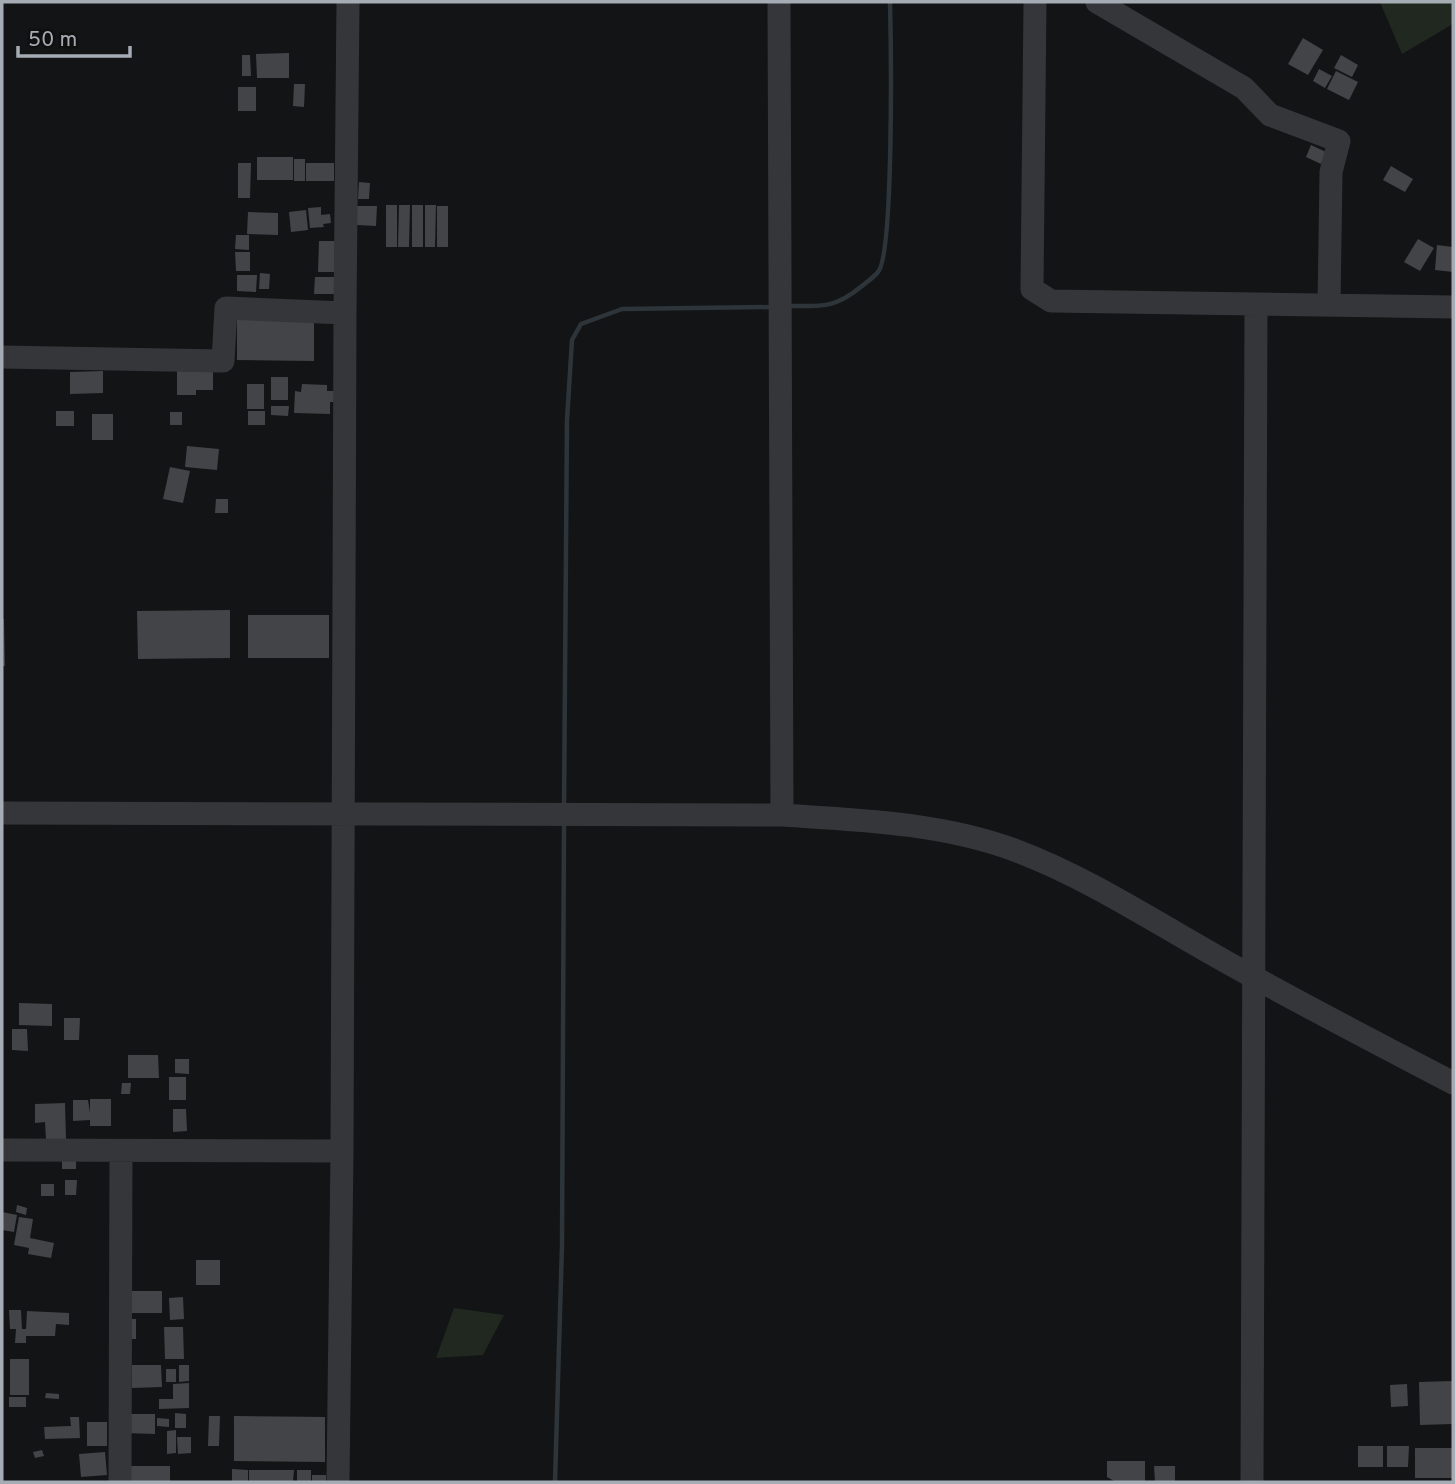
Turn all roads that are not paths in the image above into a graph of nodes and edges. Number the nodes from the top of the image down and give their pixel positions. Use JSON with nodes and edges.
{"nodes":[{"id":1,"x":348,"y":2,"type":"edge"},
{"id":2,"x":779,"y":2,"type":"edge"},
{"id":3,"x":1035,"y":2,"type":"edge"},
{"id":4,"x":1097,"y":2,"type":"edge"},
{"id":5,"x":1256,"y":305,"type":"junction"},
{"id":6,"x":1329,"y":306,"type":"junction"},
{"id":7,"x":1453,"y":307,"type":"edge"},
{"id":8,"x":345,"y":313,"type":"junction"},
{"id":9,"x":2,"y":357,"type":"edge"},
{"id":10,"x":2,"y":813,"type":"edge"},
{"id":11,"x":344,"y":814,"type":"junction"},
{"id":12,"x":782,"y":815,"type":"junction"},
{"id":13,"x":1254,"y":978,"type":"junction"},
{"id":14,"x":1453,"y":1083,"type":"edge"},
{"id":15,"x":2,"y":1150,"type":"edge"},
{"id":16,"x":121,"y":1151,"type":"junction"},
{"id":17,"x":342,"y":1151,"type":"junction"},
{"id":18,"x":120,"y":1482,"type":"edge"},
{"id":19,"x":338,"y":1482,"type":"edge"},
{"id":20,"x":1252,"y":1482,"type":"edge"}],
"edges":[{"from":1,"to":8,"type":"street"},
{"from":2,"to":12,"type":"street"},
{"from":3,"to":5,"type":"street"},
{"from":4,"to":6,"type":"street"},
{"from":5,"to":6,"type":"street"},
{"from":5,"to":13,"type":"street"},
{"from":6,"to":7,"type":"street"},
{"from":8,"to":9,"type":"street"},
{"from":8,"to":11,"type":"street"},
{"from":10,"to":11,"type":"street"},
{"from":11,"to":12,"type":"street"},
{"from":11,"to":17,"type":"street"},
{"from":12,"to":13,"type":"street"},
{"from":13,"to":14,"type":"street"},
{"from":13,"to":20,"type":"street"},
{"from":15,"to":16,"type":"street"},
{"from":16,"to":17,"type":"street"},
{"from":16,"to":18,"type":"street"},
{"from":17,"to":19,"type":"street"}]}
